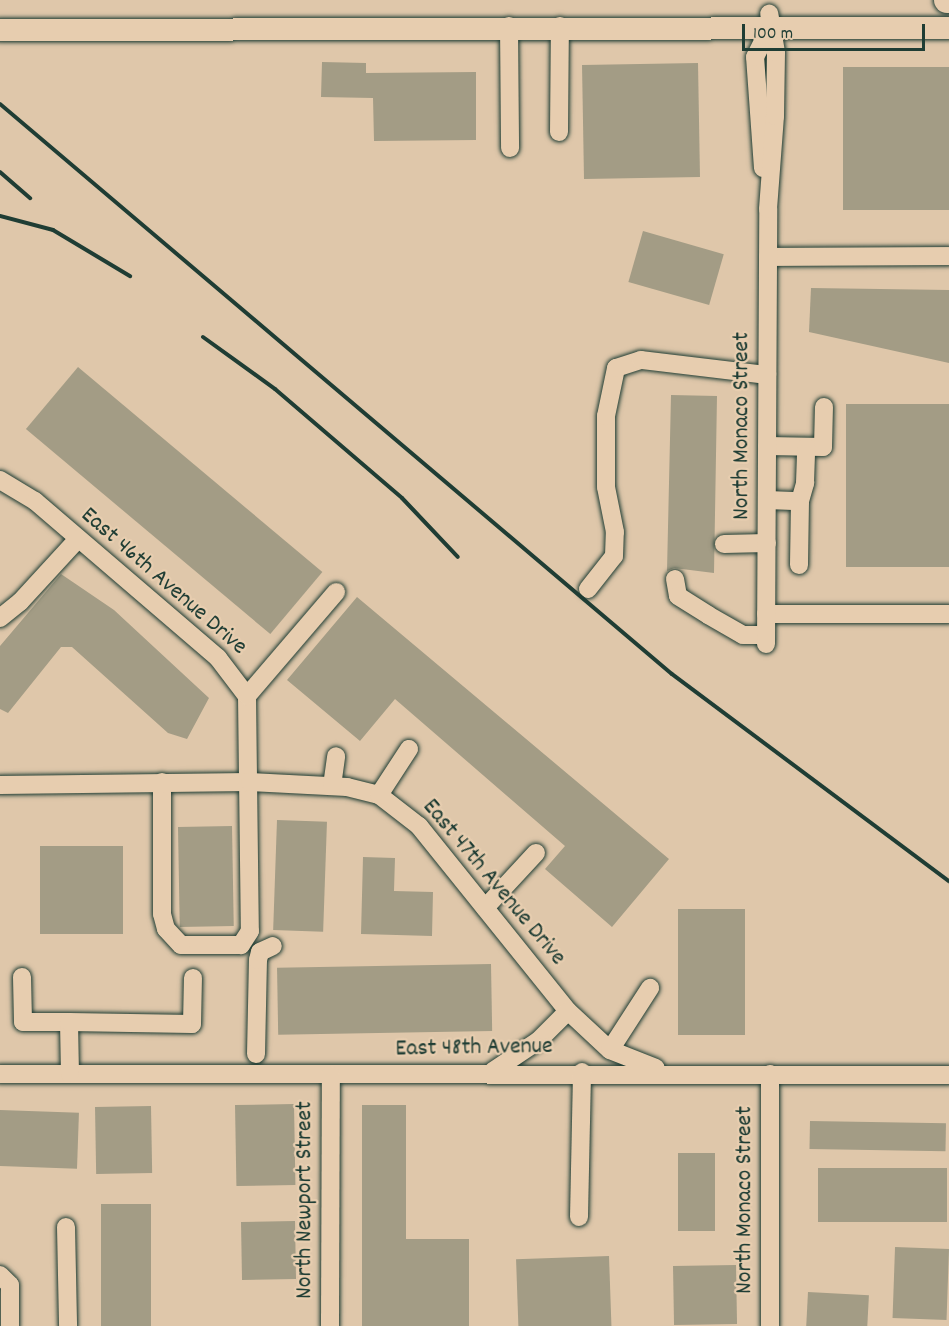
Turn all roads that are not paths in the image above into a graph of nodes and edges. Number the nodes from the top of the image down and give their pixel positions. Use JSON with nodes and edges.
{"nodes":[{"id":1,"x":769,"y":22,"type":"junction"},
{"id":2,"x":509,"y":26,"type":"junction"},
{"id":3,"x":560,"y":26,"type":"junction"},
{"id":4,"x":949,"y":28,"type":"edge"},
{"id":5,"x":0,"y":30,"type":"edge"},
{"id":6,"x":559,"y":132,"type":"dead end"},
{"id":7,"x":510,"y":147,"type":"dead end"},
{"id":8,"x":949,"y":256,"type":"edge"},
{"id":9,"x":768,"y":257,"type":"junction"},
{"id":10,"x":767,"y":375,"type":"junction"},
{"id":11,"x":824,"y":407,"type":"dead end"},
{"id":12,"x":767,"y":446,"type":"junction"},
{"id":13,"x":806,"y":447,"type":"junction"},
{"id":14,"x":0,"y":480,"type":"edge"},
{"id":15,"x":767,"y":500,"type":"junction"},
{"id":16,"x":800,"y":501,"type":"junction"},
{"id":17,"x":78,"y":538,"type":"junction"},
{"id":18,"x":766,"y":543,"type":"junction"},
{"id":19,"x":724,"y":544,"type":"dead end"},
{"id":20,"x":799,"y":565,"type":"dead end"},
{"id":21,"x":675,"y":579,"type":"dead end"},
{"id":22,"x":588,"y":589,"type":"dead end"},
{"id":23,"x":336,"y":592,"type":"dead end"},
{"id":24,"x":766,"y":614,"type":"junction"},
{"id":25,"x":949,"y":614,"type":"edge"},
{"id":26,"x":0,"y":618,"type":"edge"},
{"id":27,"x":247,"y":696,"type":"junction"},
{"id":28,"x":409,"y":749,"type":"dead end"},
{"id":29,"x":336,"y":756,"type":"dead end"},
{"id":30,"x":162,"y":782,"type":"junction"},
{"id":31,"x":250,"y":782,"type":"junction"},
{"id":32,"x":0,"y":784,"type":"edge"},
{"id":33,"x":332,"y":786,"type":"junction"},
{"id":34,"x":379,"y":795,"type":"junction"},
{"id":35,"x":536,"y":853,"type":"dead end"},
{"id":36,"x":485,"y":908,"type":"junction"},
{"id":37,"x":273,"y":946,"type":"dead end"},
{"id":38,"x":22,"y":977,"type":"dead end"},
{"id":39,"x":193,"y":978,"type":"dead end"},
{"id":40,"x":650,"y":988,"type":"dead end"},
{"id":41,"x":568,"y":1011,"type":"junction"},
{"id":42,"x":69,"y":1022,"type":"junction"},
{"id":43,"x":610,"y":1050,"type":"junction"},
{"id":44,"x":256,"y":1054,"type":"dead end"},
{"id":45,"x":491,"y":1072,"type":"junction"},
{"id":46,"x":582,"y":1072,"type":"junction"},
{"id":47,"x":0,"y":1074,"type":"edge"},
{"id":48,"x":70,"y":1074,"type":"junction"},
{"id":49,"x":331,"y":1074,"type":"junction"},
{"id":50,"x":672,"y":1074,"type":"junction"},
{"id":51,"x":770,"y":1074,"type":"junction"},
{"id":52,"x":949,"y":1075,"type":"edge"},
{"id":53,"x":579,"y":1217,"type":"dead end"},
{"id":54,"x":66,"y":1227,"type":"dead end"},
{"id":55,"x":0,"y":1275,"type":"edge"},
{"id":56,"x":10,"y":1326,"type":"edge"},
{"id":57,"x":68,"y":1326,"type":"edge"},
{"id":58,"x":330,"y":1326,"type":"edge"},
{"id":59,"x":770,"y":1326,"type":"edge"}],
"edges":[{"from":1,"to":3,"type":"main road"},
{"from":1,"to":4,"type":"main road"},
{"from":1,"to":9,"type":"street","name":"North Monaco Street"},
{"from":2,"to":3,"type":"main road"},
{"from":2,"to":5,"type":"main road"},
{"from":2,"to":7,"type":"street"},
{"from":3,"to":6,"type":"street"},
{"from":8,"to":9,"type":"street"},
{"from":9,"to":10,"type":"street","name":"North Monaco Street"},
{"from":10,"to":12,"type":"street","name":"North Monaco Street"},
{"from":10,"to":22,"type":"street"},
{"from":11,"to":13,"type":"street"},
{"from":12,"to":13,"type":"street"},
{"from":12,"to":15,"type":"street","name":"North Monaco Street"},
{"from":13,"to":16,"type":"street"},
{"from":14,"to":17,"type":"street","name":"East 46th Avenue Drive"},
{"from":15,"to":16,"type":"street"},
{"from":15,"to":18,"type":"street","name":"North Monaco Street"},
{"from":16,"to":20,"type":"street"},
{"from":17,"to":26,"type":"street"},
{"from":17,"to":27,"type":"street","name":"East 46th Avenue Drive"},
{"from":18,"to":19,"type":"street"},
{"from":18,"to":24,"type":"street","name":"North Monaco Street"},
{"from":21,"to":24,"type":"street","name":"North Monaco Street"},
{"from":23,"to":27,"type":"street"},
{"from":24,"to":25,"type":"street"},
{"from":27,"to":31,"type":"street"},
{"from":28,"to":34,"type":"street"},
{"from":29,"to":33,"type":"street"},
{"from":30,"to":31,"type":"street","name":"East 47th Avenue Drive"},
{"from":30,"to":31,"type":"street"},
{"from":30,"to":32,"type":"street","name":"East 47th Avenue Drive"},
{"from":31,"to":33,"type":"street","name":"East 47th Avenue Drive"},
{"from":33,"to":34,"type":"street","name":"East 47th Avenue Drive"},
{"from":34,"to":36,"type":"street","name":"East 47th Avenue Drive"},
{"from":35,"to":36,"type":"street"},
{"from":36,"to":41,"type":"street","name":"East 47th Avenue Drive"},
{"from":37,"to":44,"type":"street"},
{"from":38,"to":42,"type":"street"},
{"from":39,"to":42,"type":"street"},
{"from":40,"to":43,"type":"street"},
{"from":41,"to":43,"type":"street","name":"East 47th Avenue Drive"},
{"from":41,"to":45,"type":"street"},
{"from":42,"to":48,"type":"street"},
{"from":43,"to":50,"type":"street","name":"East 47th Avenue Drive"},
{"from":45,"to":46,"type":"street","name":"East 48th Avenue"},
{"from":45,"to":49,"type":"street","name":"East 48th Avenue"},
{"from":46,"to":50,"type":"street","name":"East 48th Avenue"},
{"from":46,"to":53,"type":"street"},
{"from":47,"to":48,"type":"street","name":"East 48th Avenue"},
{"from":48,"to":49,"type":"street","name":"East 48th Avenue"},
{"from":49,"to":58,"type":"street","name":"North Newport Street"},
{"from":50,"to":51,"type":"street","name":"East 48th Avenue"},
{"from":51,"to":52,"type":"street","name":"East 48th Avenue"},
{"from":51,"to":59,"type":"street","name":"North Monaco Street"},
{"from":54,"to":57,"type":"street"},
{"from":55,"to":56,"type":"street"}]}
